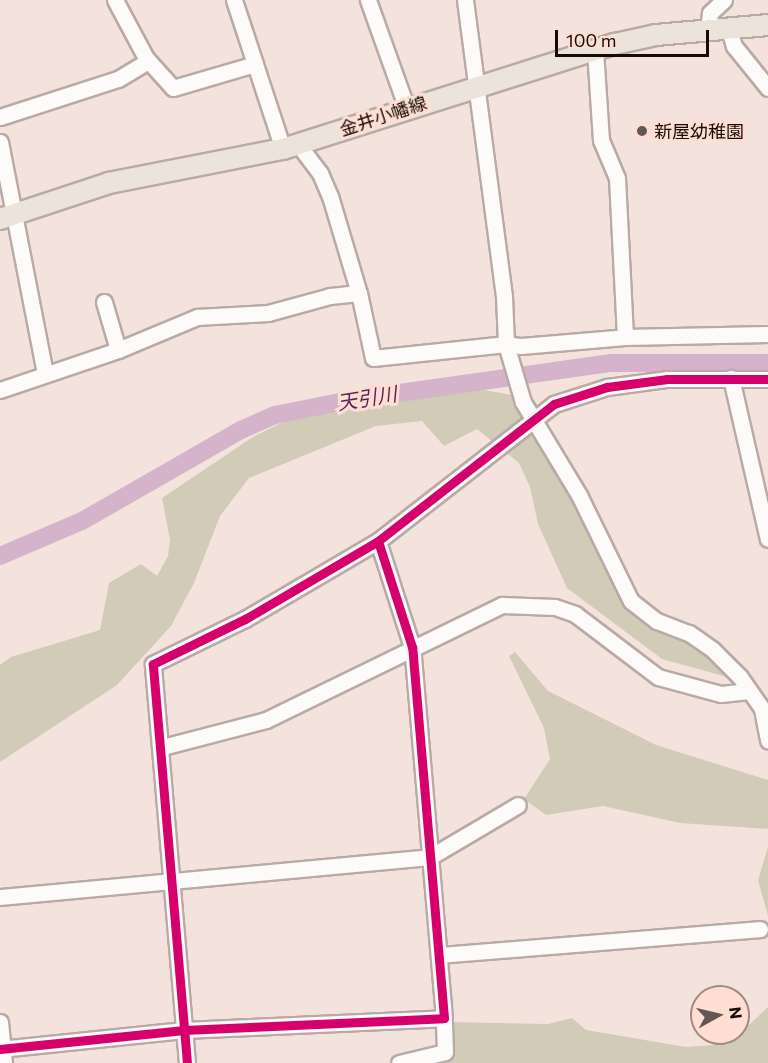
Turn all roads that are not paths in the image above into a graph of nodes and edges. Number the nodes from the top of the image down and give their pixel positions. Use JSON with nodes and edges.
{"nodes":[{"id":1,"x":115,"y":0,"type":"edge"},
{"id":2,"x":234,"y":0,"type":"edge"},
{"id":3,"x":368,"y":0,"type":"edge"},
{"id":4,"x":465,"y":0,"type":"edge"},
{"id":5,"x":724,"y":0,"type":"edge"},
{"id":6,"x":768,"y":25,"type":"edge"},
{"id":7,"x":708,"y":29,"type":"junction"},
{"id":8,"x":729,"y":29,"type":"junction"},
{"id":9,"x":595,"y":50,"type":"junction"},
{"id":10,"x":148,"y":61,"type":"junction"},
{"id":11,"x":255,"y":64,"type":"junction"},
{"id":12,"x":474,"y":87,"type":"junction"},
{"id":13,"x":768,"y":88,"type":"edge"},
{"id":14,"x":407,"y":109,"type":"junction"},
{"id":15,"x":0,"y":117,"type":"edge"},
{"id":16,"x":0,"y":142,"type":"edge"},
{"id":17,"x":290,"y":146,"type":"junction"},
{"id":18,"x":7,"y":216,"type":"edge"},
{"id":19,"x":359,"y":293,"type":"junction"},
{"id":20,"x":104,"y":302,"type":"dead end"},
{"id":21,"x":768,"y":334,"type":"edge"},
{"id":22,"x":625,"y":337,"type":"junction"},
{"id":23,"x":506,"y":344,"type":"junction"},
{"id":24,"x":118,"y":350,"type":"junction"},
{"id":25,"x":45,"y":374,"type":"junction"},
{"id":26,"x":731,"y":378,"type":"junction"},
{"id":27,"x":768,"y":380,"type":"edge"},
{"id":28,"x":0,"y":390,"type":"edge"},
{"id":29,"x":534,"y":418,"type":"junction"},
{"id":30,"x":768,"y":536,"type":"edge"},
{"id":31,"x":378,"y":541,"type":"junction"},
{"id":32,"x":412,"y":647,"type":"junction"},
{"id":33,"x":749,"y":691,"type":"junction"},
{"id":34,"x":768,"y":740,"type":"edge"},
{"id":35,"x":162,"y":747,"type":"junction"},
{"id":36,"x":518,"y":805,"type":"dead end"},
{"id":37,"x":430,"y":858,"type":"junction"},
{"id":38,"x":172,"y":879,"type":"junction"},
{"id":39,"x":0,"y":897,"type":"edge"},
{"id":40,"x":760,"y":929,"type":"dead end"},
{"id":41,"x":439,"y":956,"type":"junction"},
{"id":42,"x":444,"y":1018,"type":"junction"},
{"id":43,"x":0,"y":1022,"type":"edge"},
{"id":44,"x":184,"y":1030,"type":"junction"},
{"id":45,"x":2,"y":1053,"type":"edge"},
{"id":46,"x":187,"y":1063,"type":"edge"},
{"id":47,"x":399,"y":1063,"type":"edge"}],
"edges":[{"from":1,"to":10,"type":"street"},
{"from":2,"to":11,"type":"street"},
{"from":3,"to":14,"type":"street"},
{"from":4,"to":12,"type":"street"},
{"from":5,"to":7,"type":"street"},
{"from":6,"to":8,"type":"main road","name":"金井小幡線"},
{"from":7,"to":8,"type":"main road","name":"金井小幡線"},
{"from":7,"to":9,"type":"main road","name":"金井小幡線"},
{"from":8,"to":13,"type":"street"},
{"from":9,"to":12,"type":"main road","name":"金井小幡線"},
{"from":9,"to":22,"type":"street"},
{"from":10,"to":11,"type":"street"},
{"from":10,"to":15,"type":"street"},
{"from":11,"to":17,"type":"street"},
{"from":12,"to":14,"type":"main road","name":"金井小幡線"},
{"from":12,"to":23,"type":"street"},
{"from":14,"to":17,"type":"main road","name":"金井小幡線"},
{"from":16,"to":18,"type":"street"},
{"from":17,"to":18,"type":"main road","name":"金井小幡線"},
{"from":17,"to":19,"type":"street"},
{"from":18,"to":25,"type":"street"},
{"from":19,"to":23,"type":"street"},
{"from":19,"to":24,"type":"street"},
{"from":20,"to":24,"type":"street"},
{"from":21,"to":22,"type":"street"},
{"from":22,"to":23,"type":"street"},
{"from":23,"to":29,"type":"street"},
{"from":24,"to":25,"type":"street"},
{"from":25,"to":28,"type":"street"},
{"from":26,"to":27,"type":"street"},
{"from":26,"to":29,"type":"street"},
{"from":26,"to":30,"type":"street"},
{"from":29,"to":31,"type":"street"},
{"from":29,"to":33,"type":"street"},
{"from":31,"to":32,"type":"street"},
{"from":31,"to":35,"type":"street"},
{"from":32,"to":33,"type":"street"},
{"from":32,"to":35,"type":"street"},
{"from":32,"to":37,"type":"street"},
{"from":33,"to":34,"type":"street"},
{"from":35,"to":38,"type":"street"},
{"from":36,"to":37,"type":"street"},
{"from":37,"to":38,"type":"street"},
{"from":37,"to":41,"type":"street"},
{"from":38,"to":39,"type":"street"},
{"from":38,"to":44,"type":"street"},
{"from":40,"to":41,"type":"street"},
{"from":41,"to":42,"type":"street"},
{"from":42,"to":44,"type":"street"},
{"from":42,"to":47,"type":"street"},
{"from":43,"to":45,"type":"street"},
{"from":44,"to":45,"type":"street"},
{"from":44,"to":46,"type":"street"}]}
